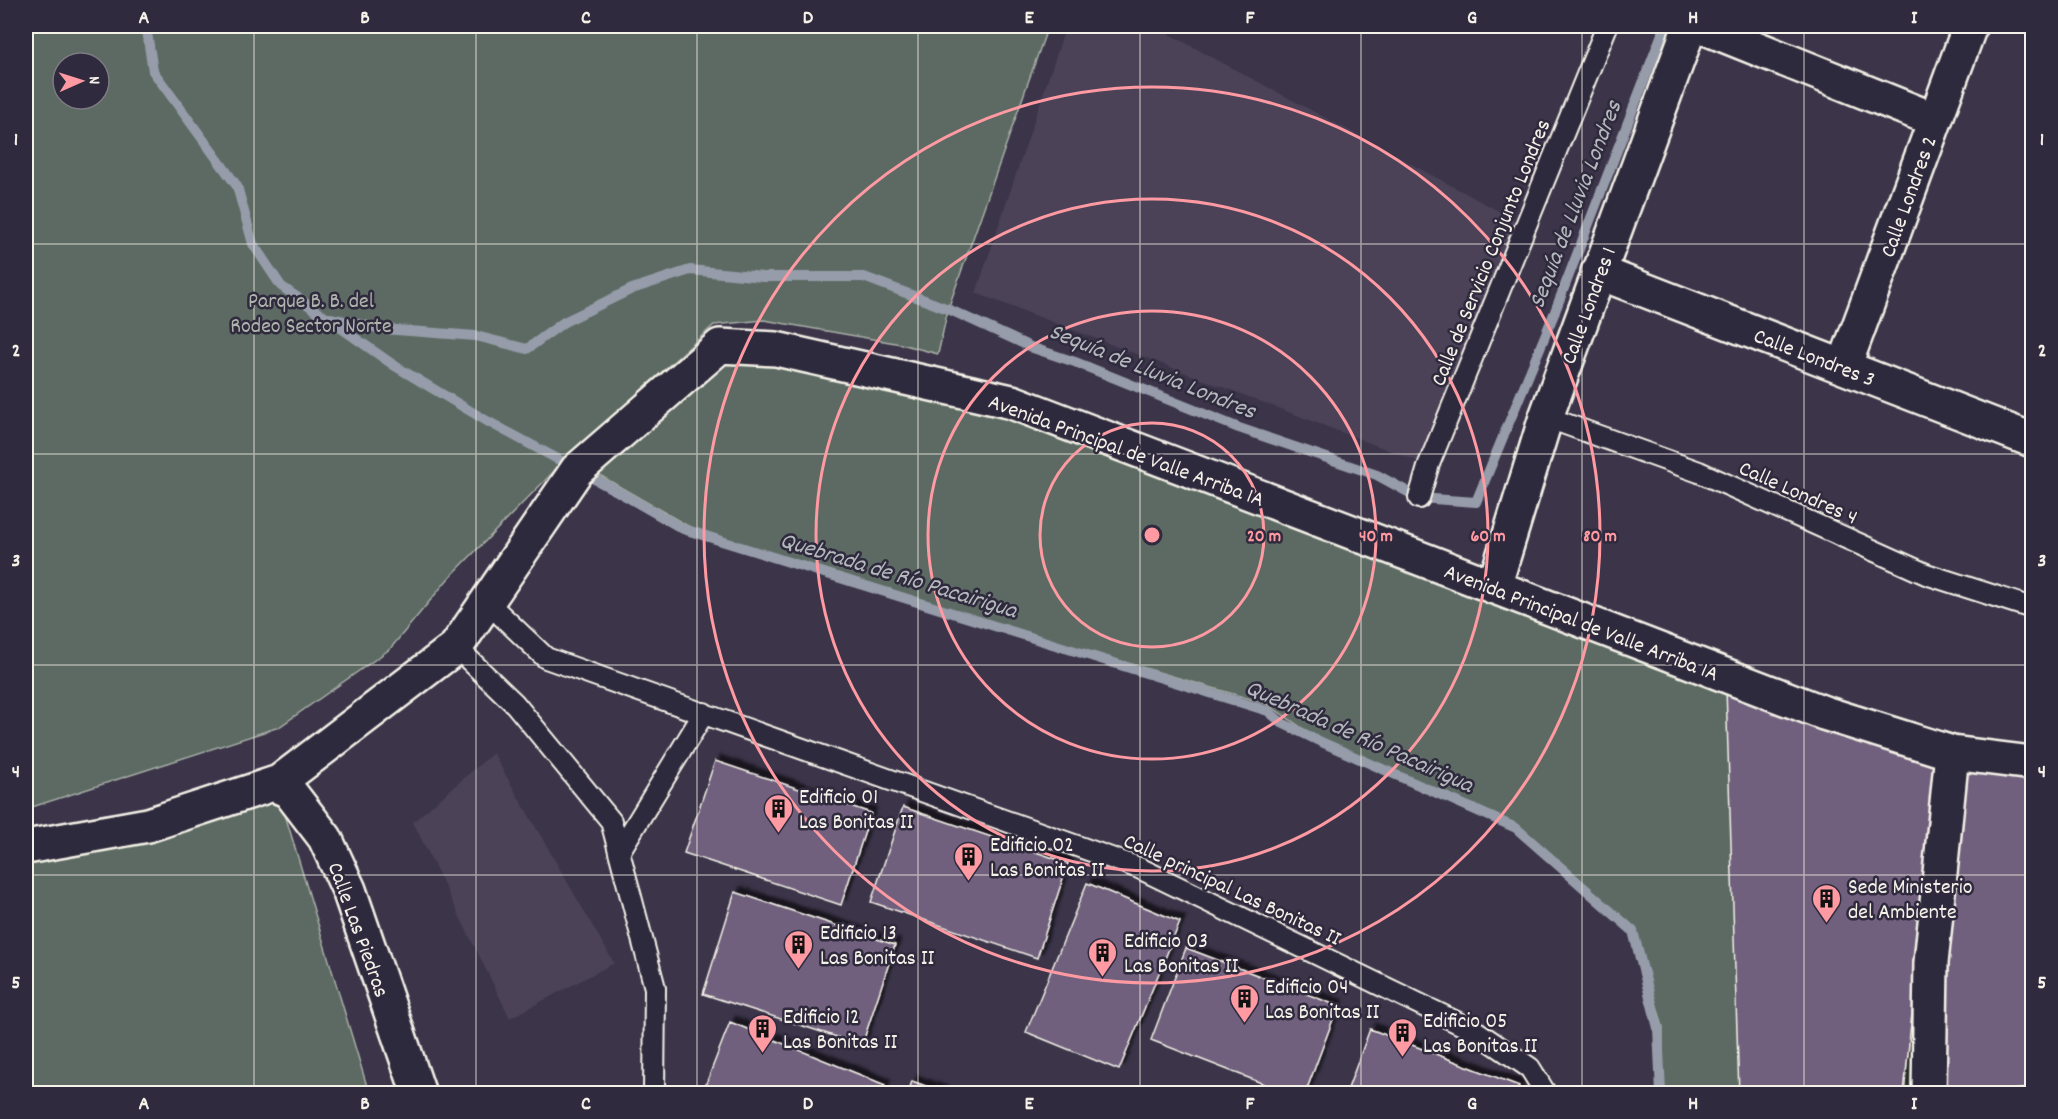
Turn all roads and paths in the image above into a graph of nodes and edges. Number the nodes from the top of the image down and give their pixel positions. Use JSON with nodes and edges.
{"nodes":[{"id":1,"x":1607,"y":26,"type":"edge"},
{"id":2,"x":1690,"y":26,"type":"edge"},
{"id":3,"x":1701,"y":26,"type":"edge"},
{"id":4,"x":1970,"y":26,"type":"edge"},
{"id":5,"x":1935,"y":120,"type":"junction"},
{"id":6,"x":1598,"y":272,"type":"junction"},
{"id":7,"x":1844,"y":368,"type":"junction"},
{"id":8,"x":1546,"y":417,"type":"junction"},
{"id":9,"x":2032,"y":440,"type":"edge"},
{"id":10,"x":1419,"y":498,"type":"dead end"},
{"id":11,"x":1494,"y":587,"type":"junction"},
{"id":12,"x":486,"y":601,"type":"junction"},
{"id":13,"x":2032,"y":608,"type":"edge"},
{"id":14,"x":456,"y":647,"type":"junction"},
{"id":15,"x":704,"y":713,"type":"junction"},
{"id":16,"x":1952,"y":753,"type":"junction"},
{"id":17,"x":2032,"y":763,"type":"edge"},
{"id":18,"x":273,"y":784,"type":"junction"},
{"id":19,"x":26,"y":847,"type":"edge"},
{"id":20,"x":619,"y":852,"type":"junction"},
{"id":21,"x":419,"y":1094,"type":"edge"},
{"id":22,"x":654,"y":1094,"type":"edge"},
{"id":23,"x":1546,"y":1094,"type":"edge"},
{"id":24,"x":1929,"y":1094,"type":"edge"}],
"edges":[{"from":1,"to":10,"type":"lane","name":"Calle de Servicio Conjunto Londres"},
{"from":2,"to":6,"type":"street","name":"Calle Londres 1"},
{"from":3,"to":5,"type":"street"},
{"from":4,"to":5,"type":"street","name":"Calle Londres 2"},
{"from":5,"to":7,"type":"street","name":"Calle Londres 2"},
{"from":6,"to":7,"type":"street","name":"Calle Londres 3"},
{"from":6,"to":8,"type":"street","name":"Calle Londres 1"},
{"from":7,"to":9,"type":"street","name":"Calle Londres 3"},
{"from":8,"to":11,"type":"street","name":"Calle Londres 1"},
{"from":8,"to":13,"type":"lane","name":"Calle Londres 4"},
{"from":11,"to":12,"type":"street","name":"Avenida Principal de Valle Arriba 1A"},
{"from":11,"to":16,"type":"street","name":"Avenida Principal de Valle Arriba 1A"},
{"from":12,"to":14,"type":"street","name":"Avenida Principal de Valle Arriba 1A"},
{"from":12,"to":15,"type":"lane","name":"Calle principal Las Bonitas II"},
{"from":14,"to":18,"type":"street","name":"Avenida Principal de Valle Arriba 1A"},
{"from":14,"to":20,"type":"lane"},
{"from":15,"to":20,"type":"lane"},
{"from":15,"to":23,"type":"lane","name":"Calle principal Las Bonitas II"},
{"from":16,"to":17,"type":"street","name":"Avenida Principal de Valle Arriba 1A"},
{"from":16,"to":24,"type":"street"},
{"from":18,"to":19,"type":"street","name":"Avenida Principal de Valle Arriba 1A"},
{"from":18,"to":21,"type":"street","name":"Calle Las Piedras"},
{"from":20,"to":22,"type":"lane"}]}
